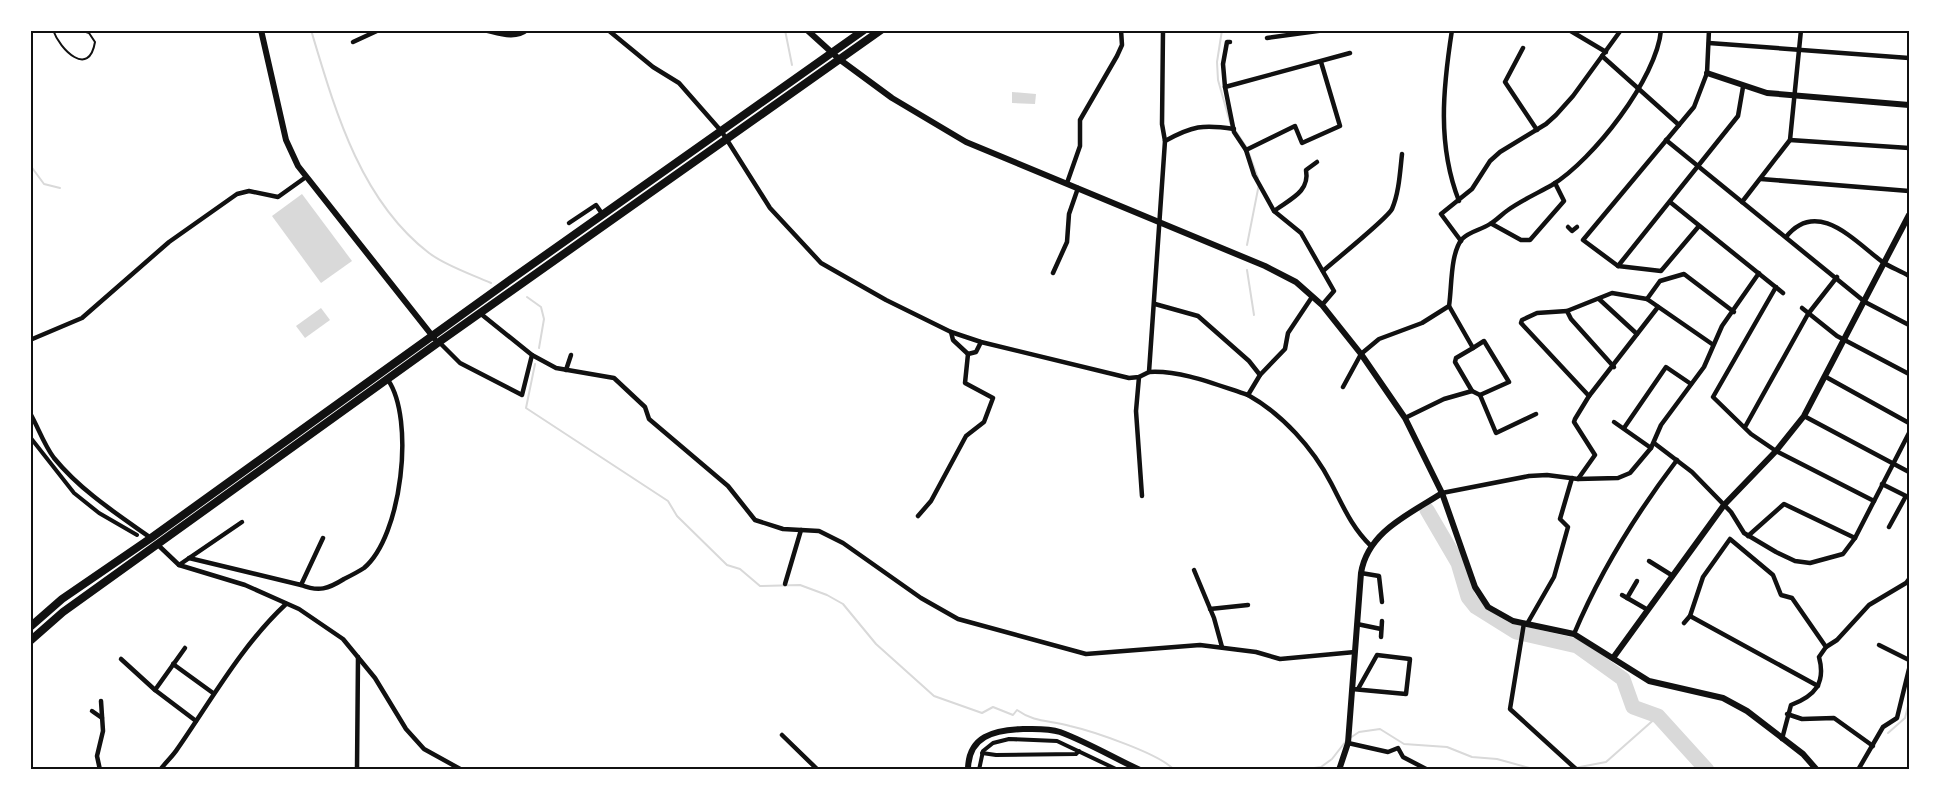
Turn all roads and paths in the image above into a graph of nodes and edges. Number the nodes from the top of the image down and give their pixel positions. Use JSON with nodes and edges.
{"nodes":[{"id":1,"x":52,"y":30,"type":"edge"},
{"id":2,"x":80,"y":30,"type":"edge"},
{"id":3,"x":261,"y":30,"type":"edge"},
{"id":4,"x":379,"y":30,"type":"edge"},
{"id":5,"x":484,"y":30,"type":"edge"},
{"id":6,"x":527,"y":30,"type":"edge"},
{"id":7,"x":608,"y":30,"type":"edge"},
{"id":8,"x":807,"y":30,"type":"edge"},
{"id":9,"x":864,"y":30,"type":"edge"},
{"id":10,"x":881,"y":30,"type":"edge"},
{"id":11,"x":1121,"y":30,"type":"edge"},
{"id":12,"x":1163,"y":30,"type":"edge"},
{"id":13,"x":1325,"y":30,"type":"edge"},
{"id":14,"x":1452,"y":30,"type":"edge"},
{"id":15,"x":1569,"y":30,"type":"edge"},
{"id":16,"x":1621,"y":30,"type":"edge"},
{"id":17,"x":1660,"y":30,"type":"edge"},
{"id":18,"x":1709,"y":30,"type":"edge"},
{"id":19,"x":1801,"y":30,"type":"edge"},
{"id":20,"x":1267,"y":38,"type":"dead end"},
{"id":21,"x":353,"y":42,"type":"dead end"},
{"id":22,"x":1230,"y":42,"type":"dead end"},
{"id":23,"x":1709,"y":43,"type":"junction"},
{"id":24,"x":1523,"y":48,"type":"dead end"},
{"id":25,"x":1799,"y":50,"type":"junction"},
{"id":26,"x":831,"y":52,"type":"junction"},
{"id":27,"x":1350,"y":53,"type":"dead end"},
{"id":28,"x":1604,"y":54,"type":"junction"},
{"id":29,"x":1909,"y":58,"type":"edge"},
{"id":30,"x":839,"y":59,"type":"junction"},
{"id":31,"x":1321,"y":62,"type":"junction"},
{"id":32,"x":1707,"y":73,"type":"junction"},
{"id":33,"x":1225,"y":87,"type":"junction"},
{"id":34,"x":1639,"y":87,"type":"junction"},
{"id":35,"x":1743,"y":87,"type":"junction"},
{"id":36,"x":1796,"y":96,"type":"junction"},
{"id":37,"x":1909,"y":105,"type":"edge"},
{"id":38,"x":1679,"y":125,"type":"junction"},
{"id":39,"x":1234,"y":129,"type":"junction"},
{"id":40,"x":1537,"y":130,"type":"junction"},
{"id":41,"x":722,"y":132,"type":"junction"},
{"id":42,"x":1666,"y":140,"type":"junction"},
{"id":43,"x":1790,"y":140,"type":"junction"},
{"id":44,"x":726,"y":141,"type":"junction"},
{"id":45,"x":1165,"y":141,"type":"junction"},
{"id":46,"x":1909,"y":148,"type":"edge"},
{"id":47,"x":1246,"y":150,"type":"junction"},
{"id":48,"x":1402,"y":154,"type":"dead end"},
{"id":49,"x":1317,"y":162,"type":"dead end"},
{"id":50,"x":1697,"y":167,"type":"junction"},
{"id":51,"x":306,"y":177,"type":"junction"},
{"id":52,"x":1761,"y":179,"type":"junction"},
{"id":53,"x":1067,"y":183,"type":"junction"},
{"id":54,"x":1555,"y":183,"type":"junction"},
{"id":55,"x":1078,"y":188,"type":"junction"},
{"id":56,"x":1909,"y":191,"type":"edge"},
{"id":57,"x":1605,"y":199,"type":"dead end"},
{"id":58,"x":1459,"y":201,"type":"junction"},
{"id":59,"x":1670,"y":202,"type":"junction"},
{"id":60,"x":1742,"y":202,"type":"junction"},
{"id":61,"x":1612,"y":204,"type":"junction"},
{"id":62,"x":1274,"y":211,"type":"junction"},
{"id":63,"x":603,"y":215,"type":"junction"},
{"id":64,"x":1909,"y":215,"type":"edge"},
{"id":65,"x":569,"y":223,"type":"dead end"},
{"id":66,"x":1161,"y":223,"type":"junction"},
{"id":67,"x":1492,"y":224,"type":"junction"},
{"id":68,"x":1699,"y":226,"type":"junction"},
{"id":69,"x":1568,"y":227,"type":"dead end"},
{"id":70,"x":1576,"y":227,"type":"dead end"},
{"id":71,"x":1786,"y":237,"type":"junction"},
{"id":72,"x":1461,"y":241,"type":"junction"},
{"id":73,"x":1885,"y":263,"type":"junction"},
{"id":74,"x":1618,"y":266,"type":"junction"},
{"id":75,"x":1323,"y":271,"type":"junction"},
{"id":76,"x":1053,"y":273,"type":"dead end"},
{"id":77,"x":1759,"y":273,"type":"junction"},
{"id":78,"x":1909,"y":276,"type":"edge"},
{"id":79,"x":1837,"y":277,"type":"junction"},
{"id":80,"x":1776,"y":287,"type":"junction"},
{"id":81,"x":1783,"y":293,"type":"dead end"},
{"id":82,"x":1312,"y":297,"type":"junction"},
{"id":83,"x":1599,"y":299,"type":"junction"},
{"id":84,"x":1647,"y":299,"type":"junction"},
{"id":85,"x":1865,"y":302,"type":"junction"},
{"id":86,"x":1155,"y":304,"type":"junction"},
{"id":87,"x":1322,"y":305,"type":"junction"},
{"id":88,"x":1449,"y":306,"type":"junction"},
{"id":89,"x":1658,"y":307,"type":"junction"},
{"id":90,"x":1802,"y":308,"type":"dead end"},
{"id":91,"x":1568,"y":311,"type":"junction"},
{"id":92,"x":1734,"y":312,"type":"junction"},
{"id":93,"x":481,"y":314,"type":"junction"},
{"id":94,"x":1808,"y":314,"type":"junction"},
{"id":95,"x":1909,"y":325,"type":"edge"},
{"id":96,"x":951,"y":332,"type":"junction"},
{"id":97,"x":1637,"y":334,"type":"junction"},
{"id":98,"x":432,"y":336,"type":"junction"},
{"id":99,"x":30,"y":340,"type":"edge"},
{"id":100,"x":1845,"y":340,"type":"junction"},
{"id":101,"x":439,"y":342,"type":"junction"},
{"id":102,"x":981,"y":342,"type":"junction"},
{"id":103,"x":1712,"y":344,"type":"junction"},
{"id":104,"x":1473,"y":348,"type":"junction"},
{"id":105,"x":968,"y":354,"type":"junction"},
{"id":106,"x":1361,"y":354,"type":"junction"},
{"id":107,"x":532,"y":355,"type":"junction"},
{"id":108,"x":571,"y":355,"type":"dead end"},
{"id":109,"x":1614,"y":367,"type":"junction"},
{"id":110,"x":566,"y":370,"type":"junction"},
{"id":111,"x":1149,"y":372,"type":"junction"},
{"id":112,"x":1909,"y":374,"type":"edge"},
{"id":113,"x":1260,"y":375,"type":"junction"},
{"id":114,"x":1139,"y":377,"type":"junction"},
{"id":115,"x":1826,"y":377,"type":"junction"},
{"id":116,"x":388,"y":380,"type":"junction"},
{"id":117,"x":1691,"y":384,"type":"junction"},
{"id":118,"x":1342,"y":387,"type":"dead end"},
{"id":119,"x":1472,"y":391,"type":"junction"},
{"id":120,"x":1248,"y":395,"type":"junction"},
{"id":121,"x":1480,"y":395,"type":"junction"},
{"id":122,"x":1589,"y":396,"type":"junction"},
{"id":123,"x":30,"y":413,"type":"edge"},
{"id":124,"x":1536,"y":414,"type":"dead end"},
{"id":125,"x":1804,"y":416,"type":"junction"},
{"id":126,"x":1405,"y":418,"type":"junction"},
{"id":127,"x":1614,"y":422,"type":"dead end"},
{"id":128,"x":1909,"y":423,"type":"edge"},
{"id":129,"x":1745,"y":427,"type":"junction"},
{"id":130,"x":1624,"y":428,"type":"junction"},
{"id":131,"x":1909,"y":433,"type":"edge"},
{"id":132,"x":30,"y":437,"type":"edge"},
{"id":133,"x":1653,"y":445,"type":"junction"},
{"id":134,"x":1776,"y":451,"type":"junction"},
{"id":135,"x":1677,"y":460,"type":"junction"},
{"id":136,"x":1893,"y":464,"type":"junction"},
{"id":137,"x":1909,"y":472,"type":"edge"},
{"id":138,"x":1572,"y":478,"type":"junction"},
{"id":139,"x":1578,"y":479,"type":"junction"},
{"id":140,"x":1882,"y":484,"type":"junction"},
{"id":141,"x":1442,"y":493,"type":"junction"},
{"id":142,"x":1142,"y":496,"type":"dead end"},
{"id":143,"x":1874,"y":501,"type":"junction"},
{"id":144,"x":1724,"y":505,"type":"junction"},
{"id":145,"x":918,"y":516,"type":"dead end"},
{"id":146,"x":242,"y":522,"type":"dead end"},
{"id":147,"x":1889,"y":527,"type":"dead end"},
{"id":148,"x":801,"y":530,"type":"junction"},
{"id":149,"x":137,"y":535,"type":"dead end"},
{"id":150,"x":1748,"y":536,"type":"junction"},
{"id":151,"x":151,"y":538,"type":"junction"},
{"id":152,"x":323,"y":538,"type":"dead end"},
{"id":153,"x":1855,"y":538,"type":"junction"},
{"id":154,"x":1371,"y":546,"type":"junction"},
{"id":155,"x":156,"y":547,"type":"junction"},
{"id":156,"x":189,"y":558,"type":"junction"},
{"id":157,"x":1649,"y":561,"type":"dead end"},
{"id":158,"x":178,"y":565,"type":"junction"},
{"id":159,"x":1194,"y":570,"type":"dead end"},
{"id":160,"x":1361,"y":573,"type":"junction"},
{"id":161,"x":1673,"y":576,"type":"junction"},
{"id":162,"x":1637,"y":580,"type":"dead end"},
{"id":163,"x":1908,"y":583,"type":"edge"},
{"id":164,"x":786,"y":584,"type":"dead end"},
{"id":165,"x":301,"y":585,"type":"junction"},
{"id":166,"x":1390,"y":596,"type":"dead end"},
{"id":167,"x":286,"y":604,"type":"junction"},
{"id":168,"x":1248,"y":605,"type":"dead end"},
{"id":169,"x":1210,"y":609,"type":"junction"},
{"id":170,"x":1648,"y":610,"type":"junction"},
{"id":171,"x":1690,"y":616,"type":"junction"},
{"id":172,"x":1382,"y":621,"type":"dead end"},
{"id":173,"x":1684,"y":623,"type":"dead end"},
{"id":174,"x":1357,"y":624,"type":"junction"},
{"id":175,"x":1525,"y":624,"type":"junction"},
{"id":176,"x":30,"y":627,"type":"edge"},
{"id":177,"x":1381,"y":629,"type":"junction"},
{"id":178,"x":1574,"y":634,"type":"junction"},
{"id":179,"x":1380,"y":638,"type":"dead end"},
{"id":180,"x":30,"y":642,"type":"edge"},
{"id":181,"x":1879,"y":645,"type":"dead end"},
{"id":182,"x":1222,"y":647,"type":"junction"},
{"id":183,"x":1826,"y":647,"type":"junction"},
{"id":184,"x":184,"y":648,"type":"dead end"},
{"id":185,"x":1355,"y":652,"type":"junction"},
{"id":186,"x":358,"y":657,"type":"junction"},
{"id":187,"x":1613,"y":658,"type":"junction"},
{"id":188,"x":121,"y":659,"type":"dead end"},
{"id":189,"x":1909,"y":660,"type":"edge"},
{"id":190,"x":173,"y":664,"type":"junction"},
{"id":191,"x":1909,"y":669,"type":"edge"},
{"id":192,"x":1818,"y":686,"type":"junction"},
{"id":193,"x":1355,"y":689,"type":"junction"},
{"id":194,"x":154,"y":690,"type":"junction"},
{"id":195,"x":213,"y":693,"type":"junction"},
{"id":196,"x":101,"y":701,"type":"dead end"},
{"id":197,"x":92,"y":711,"type":"dead end"},
{"id":198,"x":1787,"y":714,"type":"junction"},
{"id":199,"x":102,"y":718,"type":"junction"},
{"id":200,"x":196,"y":721,"type":"junction"},
{"id":201,"x":782,"y":735,"type":"dead end"},
{"id":202,"x":1782,"y":739,"type":"junction"},
{"id":203,"x":1348,"y":743,"type":"junction"},
{"id":204,"x":1873,"y":746,"type":"junction"},
{"id":205,"x":1079,"y":751,"type":"junction"},
{"id":206,"x":982,"y":753,"type":"junction"},
{"id":207,"x":1575,"y":768,"type":"edge"},
{"id":208,"x":1426,"y":769,"type":"edge"},
{"id":209,"x":100,"y":770,"type":"edge"},
{"id":210,"x":160,"y":770,"type":"edge"},
{"id":211,"x":357,"y":770,"type":"edge"},
{"id":212,"x":462,"y":770,"type":"edge"},
{"id":213,"x":818,"y":770,"type":"edge"},
{"id":214,"x":968,"y":770,"type":"edge"},
{"id":215,"x":978,"y":770,"type":"edge"},
{"id":216,"x":1118,"y":770,"type":"edge"},
{"id":217,"x":1140,"y":770,"type":"edge"},
{"id":218,"x":1339,"y":770,"type":"edge"},
{"id":219,"x":1817,"y":770,"type":"edge"},
{"id":220,"x":1858,"y":770,"type":"edge"}],
"edges":[{"from":1,"to":2,"type":"lane"},
{"from":3,"to":51,"type":"street"},
{"from":4,"to":21,"type":"street"},
{"from":5,"to":6,"type":"street"},
{"from":7,"to":41,"type":"street"},
{"from":8,"to":26,"type":"street"},
{"from":9,"to":26,"type":"main road"},
{"from":10,"to":30,"type":"main road"},
{"from":11,"to":53,"type":"street"},
{"from":12,"to":45,"type":"street"},
{"from":13,"to":20,"type":"street"},
{"from":14,"to":58,"type":"street"},
{"from":15,"to":28,"type":"street"},
{"from":16,"to":28,"type":"street"},
{"from":17,"to":34,"type":"street"},
{"from":18,"to":23,"type":"street"},
{"from":19,"to":25,"type":"street"},
{"from":22,"to":33,"type":"street"},
{"from":23,"to":25,"type":"street"},
{"from":23,"to":32,"type":"street"},
{"from":24,"to":40,"type":"street"},
{"from":25,"to":29,"type":"street"},
{"from":25,"to":36,"type":"street"},
{"from":26,"to":30,"type":"street"},
{"from":26,"to":41,"type":"main road"},
{"from":27,"to":31,"type":"street"},
{"from":28,"to":34,"type":"street"},
{"from":28,"to":40,"type":"street"},
{"from":30,"to":44,"type":"main road"},
{"from":30,"to":53,"type":"street"},
{"from":31,"to":33,"type":"street"},
{"from":31,"to":47,"type":"street"},
{"from":32,"to":35,"type":"street"},
{"from":32,"to":38,"type":"street"},
{"from":33,"to":39,"type":"street"},
{"from":34,"to":38,"type":"street"},
{"from":34,"to":54,"type":"street"},
{"from":35,"to":36,"type":"street"},
{"from":35,"to":50,"type":"street"},
{"from":36,"to":37,"type":"street"},
{"from":36,"to":43,"type":"street"},
{"from":38,"to":42,"type":"street"},
{"from":39,"to":45,"type":"street"},
{"from":39,"to":47,"type":"street"},
{"from":40,"to":58,"type":"street"},
{"from":41,"to":44,"type":"street"},
{"from":41,"to":63,"type":"main road"},
{"from":42,"to":50,"type":"street"},
{"from":42,"to":61,"type":"street"},
{"from":43,"to":46,"type":"street"},
{"from":43,"to":52,"type":"street"},
{"from":44,"to":93,"type":"main road"},
{"from":44,"to":96,"type":"street"},
{"from":45,"to":66,"type":"street"},
{"from":47,"to":62,"type":"street"},
{"from":48,"to":75,"type":"street"},
{"from":49,"to":62,"type":"street"},
{"from":50,"to":59,"type":"street"},
{"from":50,"to":60,"type":"street"},
{"from":51,"to":98,"type":"street"},
{"from":51,"to":99,"type":"street"},
{"from":52,"to":56,"type":"street"},
{"from":52,"to":60,"type":"street"},
{"from":53,"to":55,"type":"street"},
{"from":54,"to":67,"type":"street"},
{"from":54,"to":67,"type":"street"},
{"from":55,"to":66,"type":"street"},
{"from":55,"to":76,"type":"street"},
{"from":57,"to":61,"type":"street"},
{"from":58,"to":72,"type":"street"},
{"from":59,"to":68,"type":"street"},
{"from":59,"to":74,"type":"street"},
{"from":60,"to":71,"type":"street"},
{"from":61,"to":74,"type":"street"},
{"from":62,"to":75,"type":"street"},
{"from":63,"to":65,"type":"street"},
{"from":63,"to":98,"type":"main road"},
{"from":64,"to":73,"type":"street"},
{"from":66,"to":82,"type":"street"},
{"from":66,"to":86,"type":"street"},
{"from":67,"to":72,"type":"street"},
{"from":68,"to":74,"type":"street"},
{"from":68,"to":77,"type":"street"},
{"from":69,"to":70,"type":"street"},
{"from":71,"to":73,"type":"street"},
{"from":71,"to":79,"type":"street"},
{"from":72,"to":88,"type":"street"},
{"from":73,"to":78,"type":"street"},
{"from":73,"to":85,"type":"street"},
{"from":75,"to":87,"type":"street"},
{"from":77,"to":80,"type":"street"},
{"from":77,"to":92,"type":"street"},
{"from":79,"to":85,"type":"street"},
{"from":79,"to":94,"type":"street"},
{"from":80,"to":81,"type":"street"},
{"from":80,"to":129,"type":"street"},
{"from":82,"to":87,"type":"street"},
{"from":82,"to":113,"type":"street"},
{"from":83,"to":84,"type":"street"},
{"from":83,"to":91,"type":"street"},
{"from":83,"to":97,"type":"street"},
{"from":84,"to":89,"type":"street"},
{"from":84,"to":92,"type":"street"},
{"from":85,"to":95,"type":"street"},
{"from":85,"to":100,"type":"street"},
{"from":86,"to":111,"type":"street"},
{"from":86,"to":113,"type":"street"},
{"from":87,"to":106,"type":"street"},
{"from":88,"to":104,"type":"street"},
{"from":88,"to":106,"type":"street"},
{"from":89,"to":97,"type":"street"},
{"from":89,"to":103,"type":"street"},
{"from":90,"to":94,"type":"street"},
{"from":91,"to":109,"type":"street"},
{"from":91,"to":122,"type":"street"},
{"from":92,"to":103,"type":"street"},
{"from":93,"to":101,"type":"main road"},
{"from":93,"to":107,"type":"street"},
{"from":94,"to":100,"type":"street"},
{"from":94,"to":129,"type":"street"},
{"from":96,"to":102,"type":"street"},
{"from":96,"to":105,"type":"street"},
{"from":97,"to":109,"type":"street"},
{"from":98,"to":101,"type":"street"},
{"from":98,"to":151,"type":"main road"},
{"from":100,"to":112,"type":"street"},
{"from":100,"to":115,"type":"street"},
{"from":101,"to":107,"type":"street"},
{"from":101,"to":116,"type":"main road"},
{"from":102,"to":105,"type":"street"},
{"from":102,"to":114,"type":"street"},
{"from":103,"to":117,"type":"street"},
{"from":104,"to":119,"type":"street"},
{"from":104,"to":121,"type":"street"},
{"from":105,"to":145,"type":"street"},
{"from":106,"to":118,"type":"street"},
{"from":106,"to":126,"type":"street"},
{"from":107,"to":110,"type":"street"},
{"from":108,"to":110,"type":"street"},
{"from":109,"to":122,"type":"street"},
{"from":110,"to":148,"type":"street"},
{"from":111,"to":114,"type":"street"},
{"from":111,"to":120,"type":"street"},
{"from":113,"to":120,"type":"street"},
{"from":114,"to":142,"type":"street"},
{"from":115,"to":125,"type":"street"},
{"from":115,"to":128,"type":"street"},
{"from":116,"to":155,"type":"main road"},
{"from":116,"to":165,"type":"street"},
{"from":117,"to":130,"type":"street"},
{"from":117,"to":133,"type":"street"},
{"from":119,"to":121,"type":"street"},
{"from":119,"to":126,"type":"street"},
{"from":120,"to":154,"type":"street"},
{"from":121,"to":124,"type":"street"},
{"from":122,"to":139,"type":"street"},
{"from":123,"to":151,"type":"street"},
{"from":125,"to":134,"type":"street"},
{"from":125,"to":136,"type":"street"},
{"from":126,"to":141,"type":"street"},
{"from":127,"to":130,"type":"street"},
{"from":129,"to":134,"type":"street"},
{"from":130,"to":133,"type":"street"},
{"from":131,"to":136,"type":"street"},
{"from":132,"to":149,"type":"street"},
{"from":133,"to":135,"type":"street"},
{"from":133,"to":139,"type":"street"},
{"from":134,"to":143,"type":"street"},
{"from":134,"to":144,"type":"street"},
{"from":135,"to":144,"type":"street"},
{"from":135,"to":178,"type":"street"},
{"from":136,"to":137,"type":"street"},
{"from":136,"to":140,"type":"street"},
{"from":138,"to":139,"type":"street"},
{"from":138,"to":141,"type":"street"},
{"from":138,"to":175,"type":"street"},
{"from":140,"to":143,"type":"street"},
{"from":140,"to":147,"type":"street"},
{"from":141,"to":154,"type":"street"},
{"from":141,"to":175,"type":"street"},
{"from":143,"to":153,"type":"street"},
{"from":144,"to":150,"type":"street"},
{"from":144,"to":161,"type":"street"},
{"from":146,"to":156,"type":"street"},
{"from":148,"to":164,"type":"street"},
{"from":148,"to":182,"type":"street"},
{"from":150,"to":153,"type":"street"},
{"from":150,"to":153,"type":"street"},
{"from":151,"to":155,"type":"street"},
{"from":151,"to":176,"type":"main road"},
{"from":152,"to":165,"type":"street"},
{"from":154,"to":160,"type":"street"},
{"from":155,"to":158,"type":"street"},
{"from":155,"to":180,"type":"main road"},
{"from":156,"to":158,"type":"street"},
{"from":156,"to":165,"type":"street"},
{"from":157,"to":161,"type":"street"},
{"from":158,"to":167,"type":"street"},
{"from":159,"to":169,"type":"street"},
{"from":160,"to":166,"type":"street"},
{"from":160,"to":174,"type":"street"},
{"from":161,"to":170,"type":"street"},
{"from":162,"to":170,"type":"street"},
{"from":163,"to":183,"type":"street"},
{"from":167,"to":186,"type":"street"},
{"from":167,"to":195,"type":"street"},
{"from":168,"to":169,"type":"street"},
{"from":169,"to":182,"type":"street"},
{"from":170,"to":187,"type":"street"},
{"from":171,"to":173,"type":"street"},
{"from":171,"to":183,"type":"street"},
{"from":171,"to":192,"type":"street"},
{"from":172,"to":177,"type":"street"},
{"from":174,"to":177,"type":"street"},
{"from":174,"to":185,"type":"street"},
{"from":175,"to":178,"type":"street"},
{"from":175,"to":207,"type":"street"},
{"from":177,"to":179,"type":"street"},
{"from":178,"to":187,"type":"street"},
{"from":181,"to":189,"type":"street"},
{"from":182,"to":185,"type":"street"},
{"from":183,"to":192,"type":"street"},
{"from":184,"to":190,"type":"street"},
{"from":185,"to":193,"type":"street"},
{"from":186,"to":211,"type":"street"},
{"from":186,"to":212,"type":"street"},
{"from":187,"to":202,"type":"street"},
{"from":188,"to":194,"type":"street"},
{"from":190,"to":194,"type":"street"},
{"from":190,"to":195,"type":"street"},
{"from":191,"to":204,"type":"street"},
{"from":192,"to":198,"type":"street"},
{"from":193,"to":193,"type":"street"},
{"from":193,"to":203,"type":"street"},
{"from":194,"to":200,"type":"street"},
{"from":195,"to":200,"type":"street"},
{"from":196,"to":199,"type":"street"},
{"from":197,"to":199,"type":"street"},
{"from":198,"to":202,"type":"street"},
{"from":198,"to":204,"type":"street"},
{"from":199,"to":209,"type":"street"},
{"from":200,"to":210,"type":"street"},
{"from":201,"to":213,"type":"street"},
{"from":202,"to":219,"type":"street"},
{"from":203,"to":208,"type":"street"},
{"from":203,"to":218,"type":"street"},
{"from":204,"to":220,"type":"street"},
{"from":205,"to":206,"type":"street"},
{"from":205,"to":206,"type":"street"},
{"from":205,"to":216,"type":"street"},
{"from":206,"to":215,"type":"street"},
{"from":214,"to":217,"type":"street"}]}
